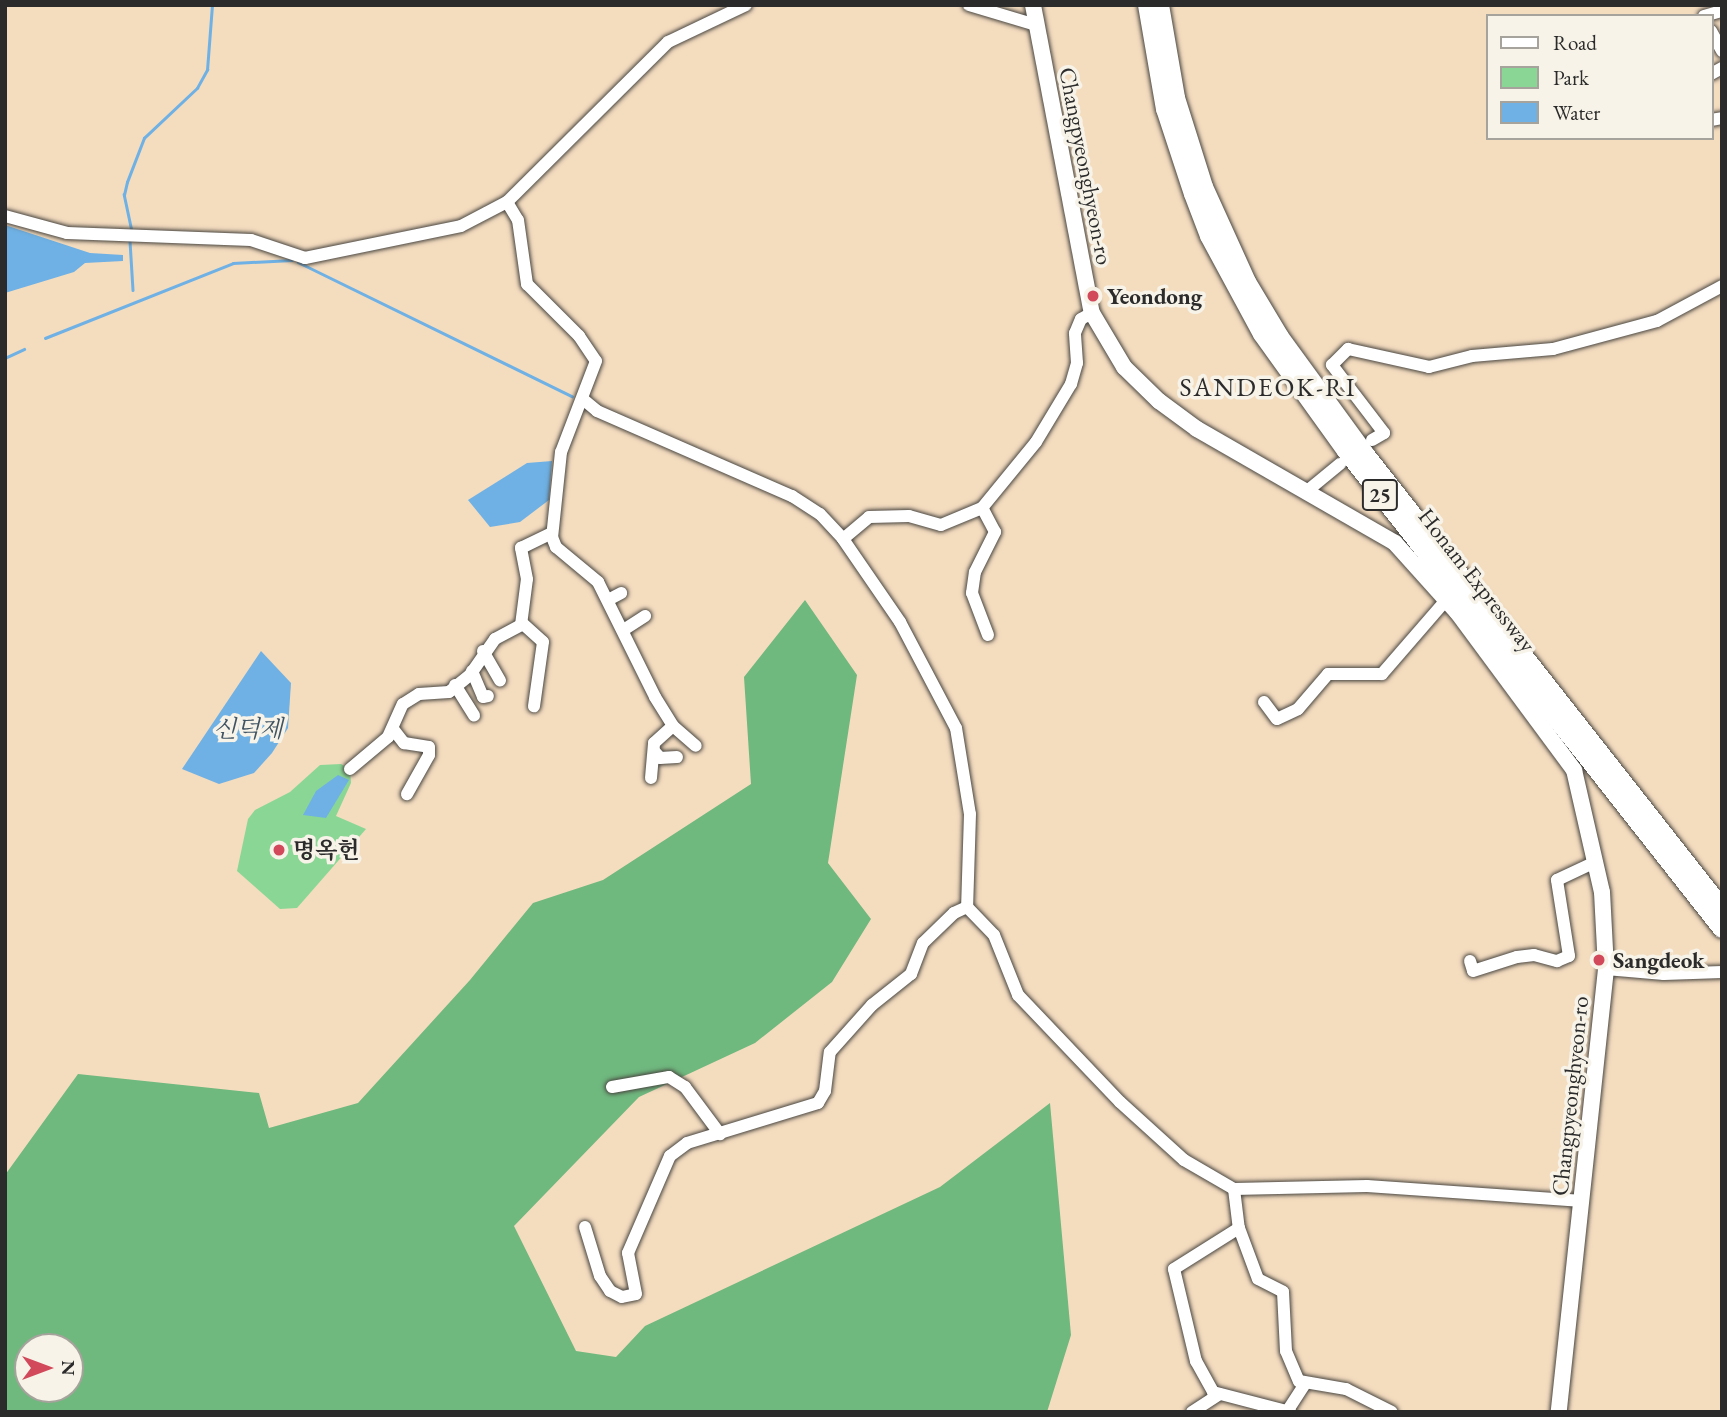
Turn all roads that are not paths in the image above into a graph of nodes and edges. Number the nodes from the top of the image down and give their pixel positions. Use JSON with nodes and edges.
{"nodes":[{"id":1,"x":747,"y":5,"type":"edge"},
{"id":2,"x":969,"y":5,"type":"edge"},
{"id":3,"x":1032,"y":5,"type":"edge"},
{"id":4,"x":1147,"y":5,"type":"edge"},
{"id":5,"x":1160,"y":5,"type":"edge"},
{"id":6,"x":1037,"y":24,"type":"junction"},
{"id":7,"x":1713,"y":35,"type":"edge"},
{"id":8,"x":1722,"y":51,"type":"edge"},
{"id":9,"x":507,"y":202,"type":"junction"},
{"id":10,"x":5,"y":216,"type":"edge"},
{"id":11,"x":1722,"y":286,"type":"edge"},
{"id":12,"x":1092,"y":313,"type":"junction"},
{"id":13,"x":584,"y":400,"type":"junction"},
{"id":14,"x":1372,"y":440,"type":"dead end"},
{"id":15,"x":1340,"y":464,"type":"dead end"},
{"id":16,"x":1307,"y":491,"type":"junction"},
{"id":17,"x":982,"y":508,"type":"junction"},
{"id":18,"x":552,"y":534,"type":"junction"},
{"id":19,"x":843,"y":539,"type":"junction"},
{"id":20,"x":621,"y":593,"type":"dead end"},
{"id":21,"x":608,"y":600,"type":"junction"},
{"id":22,"x":1446,"y":600,"type":"junction"},
{"id":23,"x":645,"y":617,"type":"dead end"},
{"id":24,"x":522,"y":622,"type":"junction"},
{"id":25,"x":625,"y":629,"type":"junction"},
{"id":26,"x":988,"y":635,"type":"dead end"},
{"id":27,"x":483,"y":651,"type":"junction"},
{"id":28,"x":472,"y":671,"type":"junction"},
{"id":29,"x":500,"y":680,"type":"dead end"},
{"id":30,"x":455,"y":685,"type":"junction"},
{"id":31,"x":488,"y":696,"type":"dead end"},
{"id":32,"x":1264,"y":702,"type":"dead end"},
{"id":33,"x":534,"y":706,"type":"dead end"},
{"id":34,"x":474,"y":715,"type":"dead end"},
{"id":35,"x":673,"y":726,"type":"junction"},
{"id":36,"x":393,"y":729,"type":"junction"},
{"id":37,"x":696,"y":746,"type":"dead end"},
{"id":38,"x":654,"y":751,"type":"junction"},
{"id":39,"x":677,"y":757,"type":"dead end"},
{"id":40,"x":350,"y":769,"type":"dead end"},
{"id":41,"x":651,"y":778,"type":"dead end"},
{"id":42,"x":407,"y":794,"type":"dead end"},
{"id":43,"x":1595,"y":862,"type":"junction"},
{"id":44,"x":967,"y":907,"type":"junction"},
{"id":45,"x":1722,"y":908,"type":"edge"},
{"id":46,"x":1722,"y":929,"type":"edge"},
{"id":47,"x":1470,"y":961,"type":"dead end"},
{"id":48,"x":1606,"y":969,"type":"junction"},
{"id":49,"x":1722,"y":972,"type":"edge"},
{"id":50,"x":612,"y":1087,"type":"dead end"},
{"id":51,"x":720,"y":1134,"type":"junction"},
{"id":52,"x":1234,"y":1189,"type":"junction"},
{"id":53,"x":1582,"y":1201,"type":"junction"},
{"id":54,"x":585,"y":1227,"type":"dead end"},
{"id":55,"x":1238,"y":1228,"type":"junction"},
{"id":56,"x":1305,"y":1384,"type":"junction"},
{"id":57,"x":1220,"y":1394,"type":"junction"},
{"id":58,"x":1289,"y":1411,"type":"edge"},
{"id":59,"x":1192,"y":1412,"type":"edge"},
{"id":60,"x":1392,"y":1412,"type":"edge"},
{"id":61,"x":1559,"y":1412,"type":"edge"}],
"edges":[{"from":1,"to":9,"type":"street"},
{"from":2,"to":6,"type":"street"},
{"from":3,"to":6,"type":"main road","name":"Changpyeonghyeon-ro"},
{"from":4,"to":46,"type":"highway","name":"Honam Expressway","number":"25"},
{"from":5,"to":45,"type":"highway","name":"Honam Expressway","number":"25"},
{"from":6,"to":12,"type":"main road","name":"Changpyeonghyeon-ro"},
{"from":7,"to":8,"type":"street"},
{"from":9,"to":10,"type":"street"},
{"from":9,"to":13,"type":"street"},
{"from":11,"to":14,"type":"street"},
{"from":12,"to":16,"type":"main road","name":"Changpyeonghyeon-ro"},
{"from":12,"to":17,"type":"street"},
{"from":13,"to":18,"type":"street"},
{"from":13,"to":19,"type":"street"},
{"from":15,"to":16,"type":"street"},
{"from":16,"to":22,"type":"main road","name":"Changpyeonghyeon-ro"},
{"from":17,"to":19,"type":"street"},
{"from":17,"to":26,"type":"street"},
{"from":18,"to":21,"type":"street"},
{"from":18,"to":24,"type":"street"},
{"from":19,"to":44,"type":"street"},
{"from":20,"to":21,"type":"street"},
{"from":21,"to":25,"type":"street"},
{"from":22,"to":32,"type":"street"},
{"from":22,"to":43,"type":"main road","name":"Changpyeonghyeon-ro"},
{"from":23,"to":25,"type":"street"},
{"from":24,"to":27,"type":"street"},
{"from":24,"to":33,"type":"street"},
{"from":25,"to":35,"type":"street"},
{"from":27,"to":28,"type":"street"},
{"from":27,"to":29,"type":"street"},
{"from":28,"to":30,"type":"street"},
{"from":28,"to":31,"type":"street"},
{"from":30,"to":34,"type":"street"},
{"from":30,"to":36,"type":"street"},
{"from":35,"to":37,"type":"street"},
{"from":35,"to":38,"type":"street"},
{"from":36,"to":40,"type":"street"},
{"from":36,"to":42,"type":"street"},
{"from":38,"to":39,"type":"street"},
{"from":38,"to":41,"type":"street"},
{"from":43,"to":47,"type":"street"},
{"from":43,"to":48,"type":"main road","name":"Changpyeonghyeon-ro"},
{"from":44,"to":51,"type":"street"},
{"from":44,"to":52,"type":"street"},
{"from":48,"to":49,"type":"street"},
{"from":48,"to":53,"type":"main road","name":"Changpyeonghyeon-ro"},
{"from":50,"to":51,"type":"street"},
{"from":51,"to":54,"type":"street"},
{"from":52,"to":53,"type":"street"},
{"from":52,"to":55,"type":"street"},
{"from":53,"to":61,"type":"main road","name":"Changpyeonghyeon-ro"},
{"from":55,"to":56,"type":"street"},
{"from":55,"to":57,"type":"street"},
{"from":56,"to":58,"type":"street"},
{"from":56,"to":60,"type":"street"},
{"from":57,"to":58,"type":"street"},
{"from":57,"to":59,"type":"street"}]}
